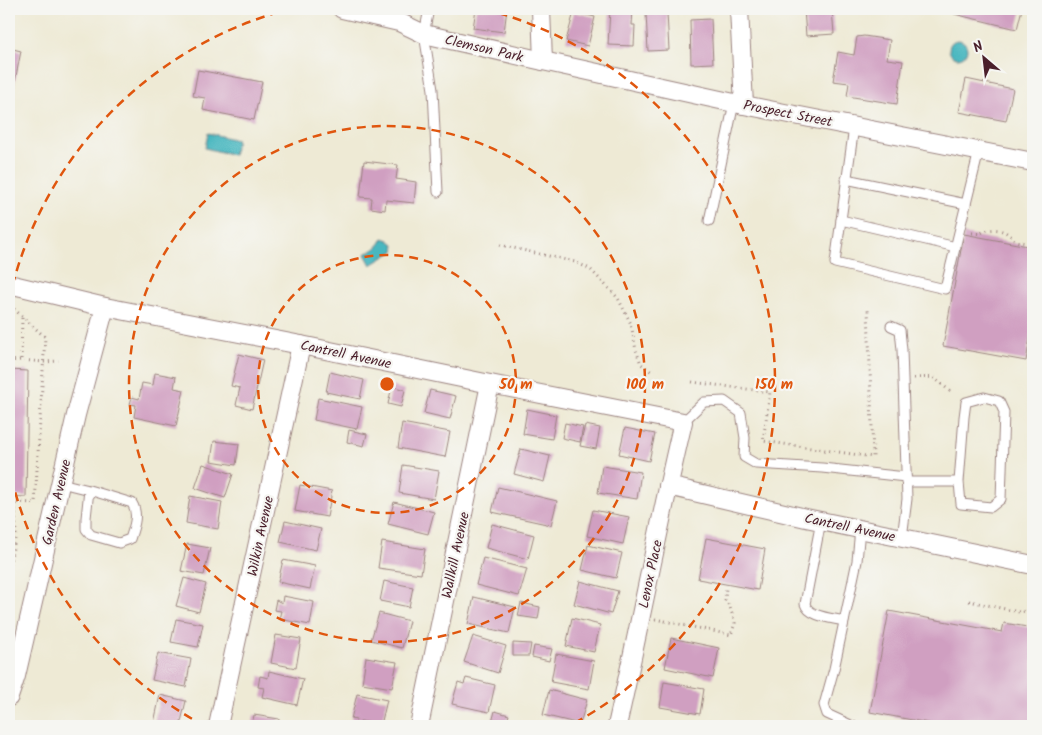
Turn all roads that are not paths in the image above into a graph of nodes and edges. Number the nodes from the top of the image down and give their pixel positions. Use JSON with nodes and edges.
{"nodes":[{"id":1,"x":342,"y":9,"type":"edge"},
{"id":2,"x":429,"y":9,"type":"edge"},
{"id":3,"x":541,"y":9,"type":"edge"},
{"id":4,"x":739,"y":9,"type":"edge"},
{"id":5,"x":424,"y":34,"type":"junction"},
{"id":6,"x":543,"y":61,"type":"junction"},
{"id":7,"x":739,"y":104,"type":"junction"},
{"id":8,"x":854,"y":127,"type":"junction"},
{"id":9,"x":978,"y":151,"type":"junction"},
{"id":10,"x":1033,"y":162,"type":"edge"},
{"id":11,"x":846,"y":179,"type":"junction"},
{"id":12,"x":438,"y":192,"type":"dead end"},
{"id":13,"x":966,"y":204,"type":"junction"},
{"id":14,"x":841,"y":220,"type":"junction"},
{"id":15,"x":709,"y":221,"type":"dead end"},
{"id":16,"x":956,"y":247,"type":"junction"},
{"id":17,"x":9,"y":284,"type":"edge"},
{"id":18,"x":105,"y":307,"type":"junction"},
{"id":19,"x":891,"y":326,"type":"dead end"},
{"id":20,"x":301,"y":345,"type":"junction"},
{"id":21,"x":490,"y":384,"type":"junction"},
{"id":22,"x":683,"y":422,"type":"junction"},
{"id":23,"x":906,"y":480,"type":"junction"},
{"id":24,"x":959,"y":482,"type":"junction"},
{"id":25,"x":61,"y":483,"type":"junction"},
{"id":26,"x":668,"y":486,"type":"junction"},
{"id":27,"x":90,"y":490,"type":"junction"},
{"id":28,"x":821,"y":521,"type":"junction"},
{"id":29,"x":860,"y":529,"type":"junction"},
{"id":30,"x":902,"y":538,"type":"junction"},
{"id":31,"x":1033,"y":565,"type":"edge"},
{"id":32,"x":844,"y":621,"type":"junction"},
{"id":33,"x":9,"y":697,"type":"edge"},
{"id":34,"x":218,"y":726,"type":"edge"},
{"id":35,"x":419,"y":726,"type":"edge"},
{"id":36,"x":617,"y":726,"type":"edge"},
{"id":37,"x":853,"y":726,"type":"edge"}],
"edges":[{"from":1,"to":5,"type":"street","name":"Clemson Park"},
{"from":2,"to":5,"type":"lane"},
{"from":3,"to":6,"type":"street"},
{"from":4,"to":7,"type":"street"},
{"from":5,"to":6,"type":"street","name":"Clemson Park"},
{"from":5,"to":12,"type":"lane"},
{"from":6,"to":7,"type":"street","name":"Prospect Street"},
{"from":7,"to":8,"type":"street","name":"Prospect Street"},
{"from":7,"to":15,"type":"lane"},
{"from":8,"to":9,"type":"street","name":"Prospect Street"},
{"from":8,"to":11,"type":"lane"},
{"from":9,"to":10,"type":"street","name":"Prospect Street"},
{"from":9,"to":13,"type":"lane"},
{"from":11,"to":13,"type":"lane"},
{"from":11,"to":14,"type":"lane"},
{"from":13,"to":16,"type":"lane"},
{"from":14,"to":16,"type":"lane"},
{"from":14,"to":16,"type":"lane"},
{"from":17,"to":18,"type":"street","name":"Cantrell Avenue"},
{"from":18,"to":20,"type":"street","name":"Cantrell Avenue"},
{"from":18,"to":25,"type":"street","name":"Garden Avenue"},
{"from":19,"to":23,"type":"lane"},
{"from":20,"to":21,"type":"street","name":"Cantrell Avenue"},
{"from":20,"to":34,"type":"street","name":"Wilkin Avenue"},
{"from":21,"to":22,"type":"street","name":"Cantrell Avenue"},
{"from":21,"to":35,"type":"street","name":"Wallkill Avenue"},
{"from":22,"to":23,"type":"lane"},
{"from":22,"to":26,"type":"street","name":"Lenox Place"},
{"from":23,"to":24,"type":"lane"},
{"from":23,"to":30,"type":"lane"},
{"from":24,"to":24,"type":"lane"},
{"from":25,"to":27,"type":"lane"},
{"from":25,"to":33,"type":"street","name":"Garden Avenue"},
{"from":26,"to":28,"type":"street","name":"Cantrell Avenue"},
{"from":26,"to":36,"type":"street","name":"Lenox Place"},
{"from":27,"to":27,"type":"lane"},
{"from":28,"to":29,"type":"street","name":"Cantrell Avenue"},
{"from":28,"to":32,"type":"lane"},
{"from":29,"to":30,"type":"street","name":"Cantrell Avenue"},
{"from":29,"to":32,"type":"lane"},
{"from":30,"to":31,"type":"street","name":"Cantrell Avenue"},
{"from":32,"to":37,"type":"lane"}]}
